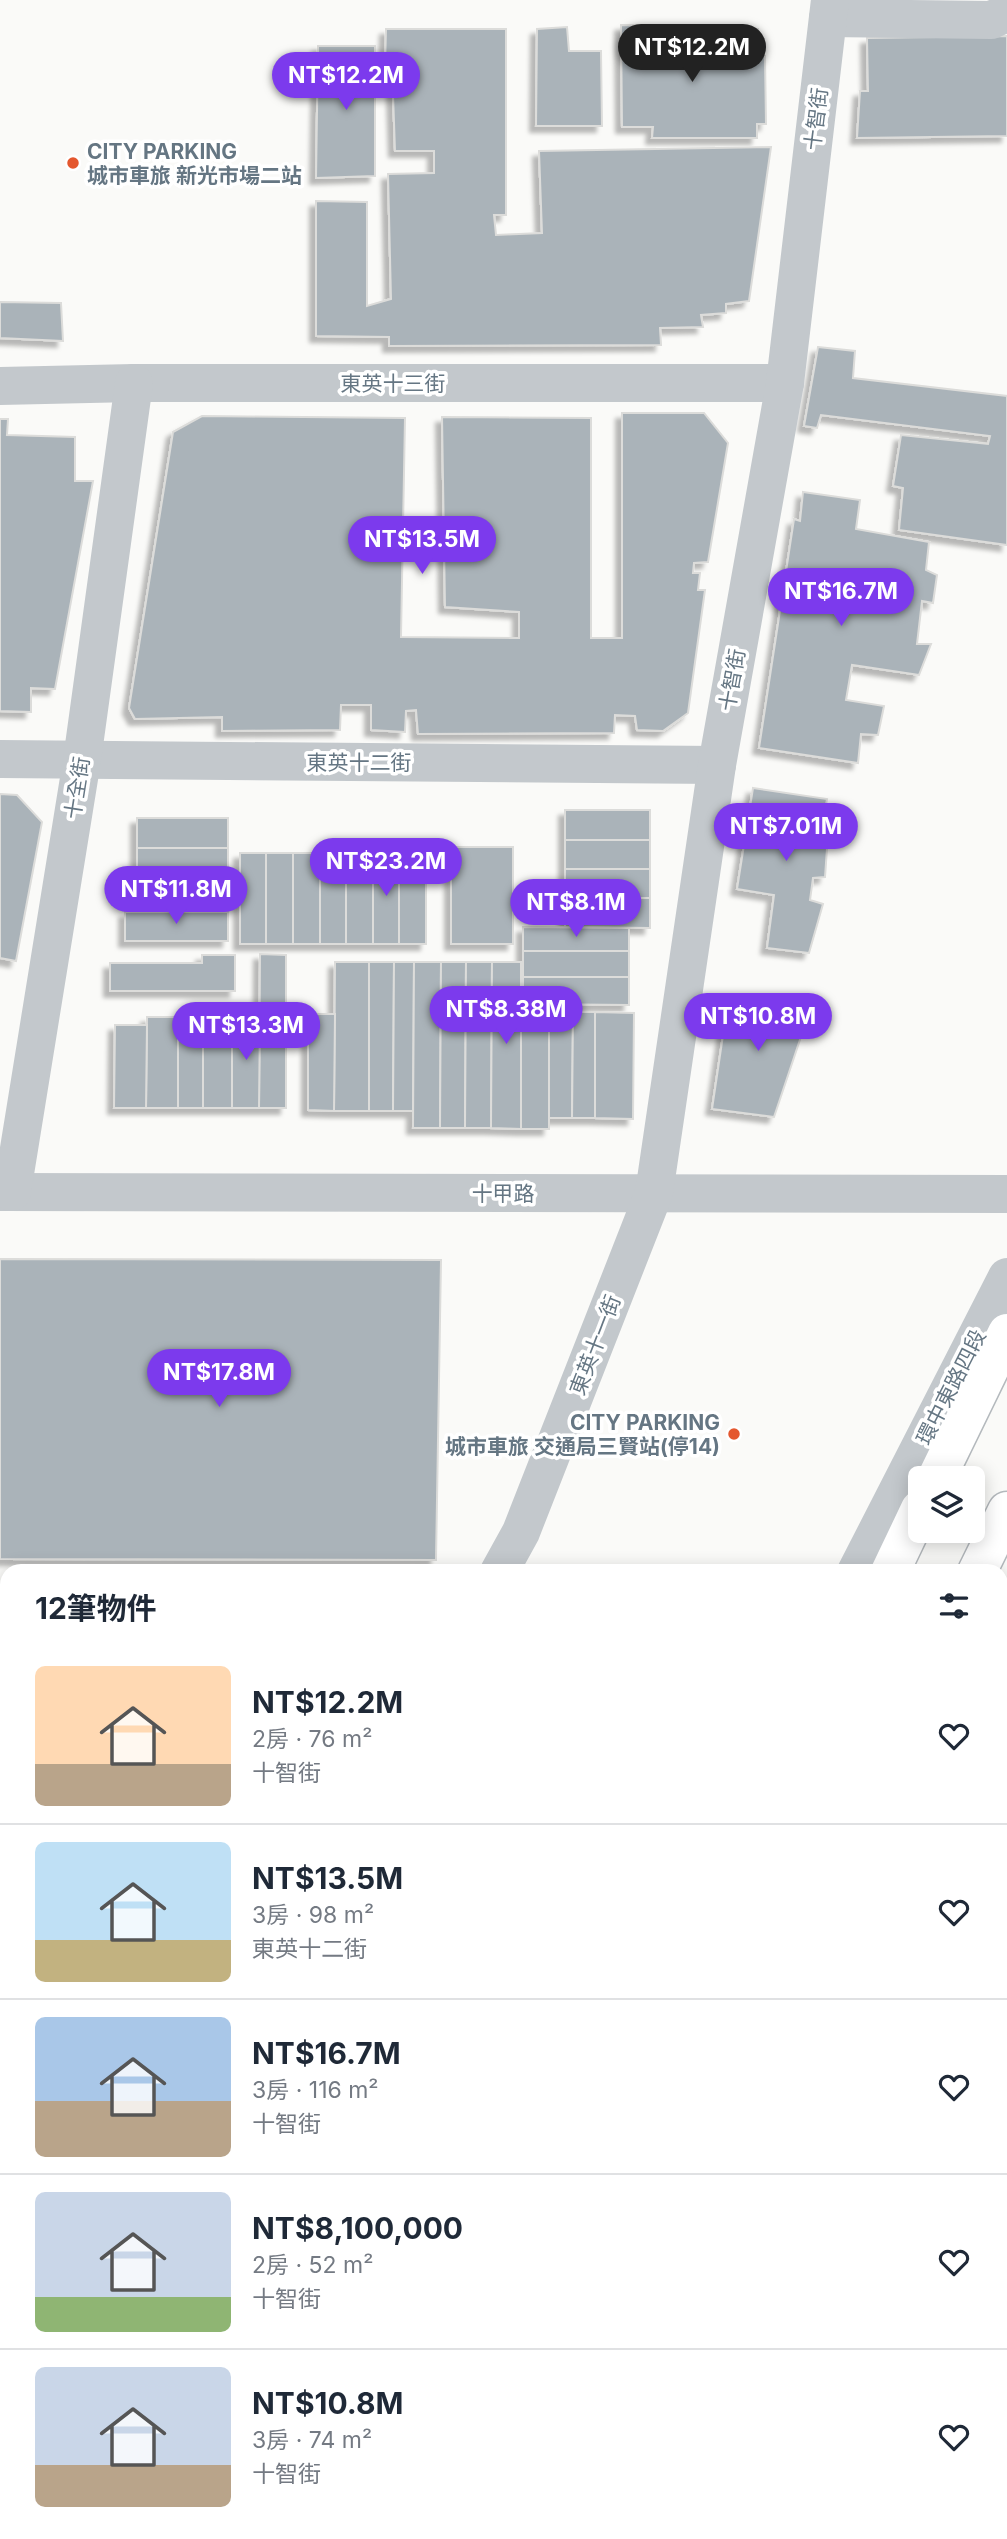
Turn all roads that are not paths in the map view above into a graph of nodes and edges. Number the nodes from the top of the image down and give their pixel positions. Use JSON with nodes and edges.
{"nodes":[{"id":1,"x":829,"y":9,"type":"edge"},
{"id":2,"x":1007,"y":13,"type":"edge"},
{"id":3,"x":134,"y":383,"type":"junction"},
{"id":4,"x":785,"y":383,"type":"junction"},
{"id":5,"x":0,"y":386,"type":"edge"},
{"id":6,"x":0,"y":759,"type":"edge"},
{"id":7,"x":82,"y":760,"type":"junction"},
{"id":8,"x":717,"y":765,"type":"junction"},
{"id":9,"x":6,"y":1192,"type":"edge"},
{"id":10,"x":654,"y":1193,"type":"junction"},
{"id":11,"x":1007,"y":1194,"type":"edge"},
{"id":12,"x":1007,"y":1277,"type":"edge"},
{"id":13,"x":1007,"y":1333,"type":"edge"},
{"id":14,"x":942,"y":1466,"type":"edge"},
{"id":15,"x":1007,"y":1511,"type":"edge"},
{"id":16,"x":908,"y":1534,"type":"edge"},
{"id":17,"x":503,"y":1564,"type":"edge"},
{"id":18,"x":860,"y":1564,"type":"edge"},
{"id":19,"x":894,"y":1564,"type":"edge"},
{"id":20,"x":981,"y":1564,"type":"edge"}],
"edges":[{"from":1,"to":2,"type":"street"},
{"from":1,"to":4,"type":"street","name":"十智街"},
{"from":3,"to":4,"type":"street","name":"東英十三街"},
{"from":3,"to":5,"type":"street","name":"東英十三街"},
{"from":3,"to":7,"type":"street","name":"十全街"},
{"from":4,"to":8,"type":"street","name":"十智街"},
{"from":6,"to":7,"type":"street","name":"東英十二街"},
{"from":7,"to":8,"type":"street","name":"東英十二街"},
{"from":7,"to":9,"type":"street","name":"十全街"},
{"from":8,"to":10,"type":"street","name":"十智街"},
{"from":9,"to":10,"type":"street","name":"十甲路"},
{"from":10,"to":11,"type":"street","name":"十甲路"},
{"from":10,"to":17,"type":"street","name":"東英十一街"},
{"from":12,"to":18,"type":"street","name":"環中東路四段"},
{"from":13,"to":14,"type":"highway"},
{"from":15,"to":20,"type":"highway"},
{"from":16,"to":19,"type":"highway"}]}
